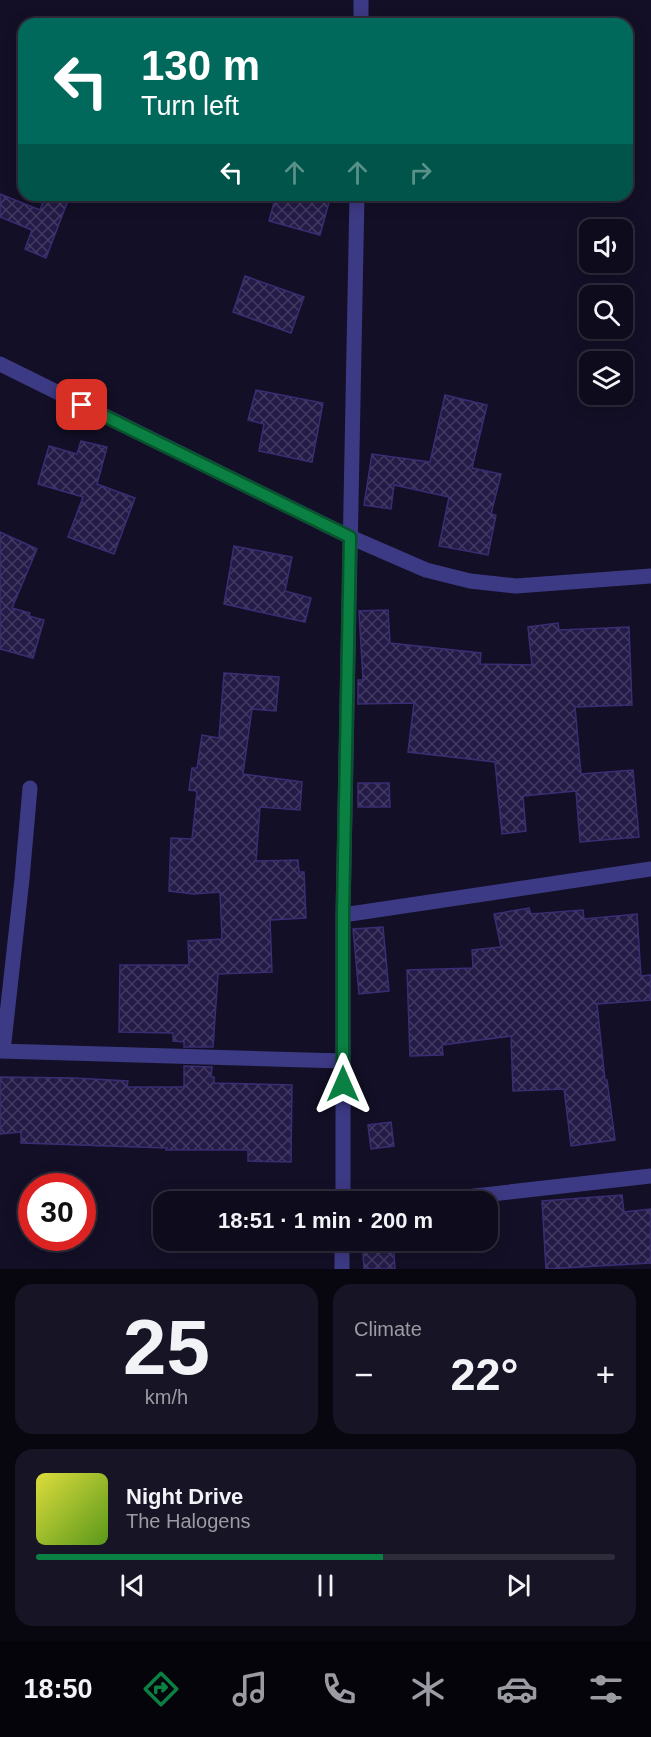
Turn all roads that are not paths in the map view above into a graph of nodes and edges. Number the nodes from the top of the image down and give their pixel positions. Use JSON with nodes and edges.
{"nodes":[{"id":1,"x":361,"y":0,"type":"edge"},
{"id":2,"x":361,"y":18,"type":"edge"},
{"id":3,"x":357,"y":201,"type":"edge"},
{"id":4,"x":0,"y":364,"type":"edge"},
{"id":5,"x":350,"y":537,"type":"junction"},
{"id":6,"x":651,"y":576,"type":"edge"},
{"id":7,"x":30,"y":788,"type":"dead end"},
{"id":8,"x":651,"y":869,"type":"edge"},
{"id":9,"x":343,"y":915,"type":"junction"},
{"id":10,"x":2,"y":1051,"type":"edge"},
{"id":11,"x":343,"y":1061,"type":"junction"},
{"id":12,"x":651,"y":1176,"type":"edge"},
{"id":13,"x":343,"y":1191,"type":"edge"},
{"id":14,"x":498,"y":1193,"type":"edge"},
{"id":15,"x":342,"y":1251,"type":"edge"},
{"id":16,"x":342,"y":1269,"type":"edge"}],
"edges":[{"from":1,"to":2,"type":"street"},
{"from":3,"to":5,"type":"street"},
{"from":4,"to":5,"type":"street"},
{"from":5,"to":6,"type":"street"},
{"from":5,"to":9,"type":"street"},
{"from":7,"to":10,"type":"street"},
{"from":8,"to":9,"type":"street"},
{"from":9,"to":11,"type":"street"},
{"from":10,"to":11,"type":"street"},
{"from":11,"to":13,"type":"street"},
{"from":12,"to":14,"type":"street"},
{"from":15,"to":16,"type":"street"}]}
